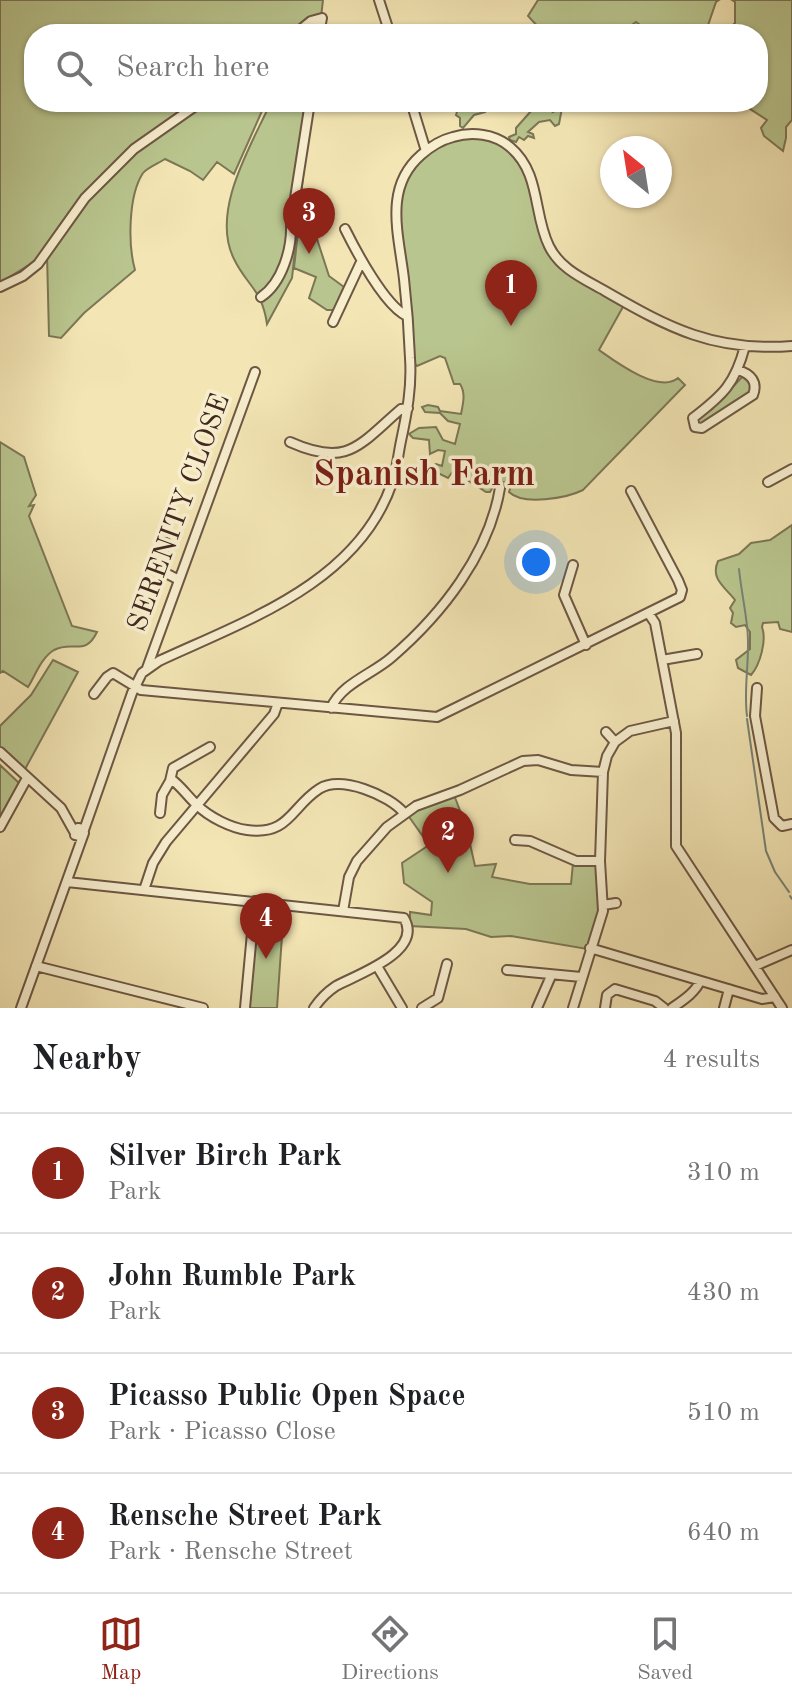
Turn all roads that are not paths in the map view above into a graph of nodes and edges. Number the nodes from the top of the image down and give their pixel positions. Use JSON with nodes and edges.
{"nodes":[{"id":1,"x":379,"y":0,"type":"edge"},
{"id":2,"x":307,"y":24,"type":"edge"},
{"id":3,"x":321,"y":24,"type":"edge"},
{"id":4,"x":387,"y":24,"type":"edge"},
{"id":5,"x":187,"y":112,"type":"edge"},
{"id":6,"x":308,"y":112,"type":"edge"},
{"id":7,"x":414,"y":112,"type":"edge"},
{"id":8,"x":426,"y":151,"type":"junction"},
{"id":9,"x":345,"y":229,"type":"dead end"},
{"id":10,"x":361,"y":262,"type":"junction"},
{"id":11,"x":0,"y":287,"type":"edge"},
{"id":12,"x":261,"y":297,"type":"dead end"},
{"id":13,"x":407,"y":316,"type":"junction"},
{"id":14,"x":333,"y":322,"type":"dead end"},
{"id":15,"x":745,"y":346,"type":"junction"},
{"id":16,"x":792,"y":346,"type":"edge"},
{"id":17,"x":738,"y":370,"type":"junction"},
{"id":18,"x":255,"y":372,"type":"dead end"},
{"id":19,"x":408,"y":408,"type":"junction"},
{"id":20,"x":290,"y":442,"type":"dead end"},
{"id":21,"x":792,"y":469,"type":"edge"},
{"id":22,"x":768,"y":482,"type":"dead end"},
{"id":23,"x":500,"y":488,"type":"dead end"},
{"id":24,"x":631,"y":491,"type":"dead end"},
{"id":25,"x":166,"y":543,"type":"dead end"},
{"id":26,"x":573,"y":565,"type":"dead end"},
{"id":27,"x":179,"y":580,"type":"junction"},
{"id":28,"x":649,"y":614,"type":"junction"},
{"id":29,"x":586,"y":645,"type":"junction"},
{"id":30,"x":697,"y":654,"type":"dead end"},
{"id":31,"x":662,"y":660,"type":"junction"},
{"id":32,"x":146,"y":669,"type":"junction"},
{"id":33,"x":135,"y":686,"type":"junction"},
{"id":34,"x":758,"y":693,"type":"dead end"},
{"id":35,"x":94,"y":694,"type":"dead end"},
{"id":36,"x":278,"y":703,"type":"junction"},
{"id":37,"x":331,"y":708,"type":"junction"},
{"id":38,"x":674,"y":721,"type":"junction"},
{"id":39,"x":606,"y":732,"type":"dead end"},
{"id":40,"x":615,"y":742,"type":"junction"},
{"id":41,"x":210,"y":747,"type":"dead end"},
{"id":42,"x":0,"y":752,"type":"edge"},
{"id":43,"x":603,"y":772,"type":"junction"},
{"id":44,"x":27,"y":778,"type":"junction"},
{"id":45,"x":169,"y":782,"type":"junction"},
{"id":46,"x":198,"y":807,"type":"junction"},
{"id":47,"x":160,"y":813,"type":"dead end"},
{"id":48,"x":404,"y":813,"type":"junction"},
{"id":49,"x":792,"y":824,"type":"edge"},
{"id":50,"x":0,"y":827,"type":"edge"},
{"id":51,"x":79,"y":829,"type":"junction"},
{"id":52,"x":515,"y":840,"type":"dead end"},
{"id":53,"x":600,"y":861,"type":"junction"},
{"id":54,"x":67,"y":882,"type":"junction"},
{"id":55,"x":144,"y":890,"type":"junction"},
{"id":56,"x":255,"y":901,"type":"junction"},
{"id":57,"x":616,"y":903,"type":"dead end"},
{"id":58,"x":603,"y":905,"type":"junction"},
{"id":59,"x":343,"y":911,"type":"junction"},
{"id":60,"x":590,"y":948,"type":"junction"},
{"id":61,"x":792,"y":950,"type":"edge"},
{"id":62,"x":447,"y":964,"type":"dead end"},
{"id":63,"x":36,"y":966,"type":"junction"},
{"id":64,"x":377,"y":966,"type":"junction"},
{"id":65,"x":755,"y":966,"type":"junction"},
{"id":66,"x":507,"y":970,"type":"dead end"},
{"id":67,"x":551,"y":976,"type":"junction"},
{"id":68,"x":581,"y":977,"type":"junction"},
{"id":69,"x":704,"y":982,"type":"junction"},
{"id":70,"x":729,"y":989,"type":"junction"},
{"id":71,"x":775,"y":997,"type":"junction"},
{"id":72,"x":21,"y":1008,"type":"edge"},
{"id":73,"x":203,"y":1008,"type":"edge"},
{"id":74,"x":245,"y":1008,"type":"edge"},
{"id":75,"x":314,"y":1008,"type":"edge"},
{"id":76,"x":402,"y":1008,"type":"edge"},
{"id":77,"x":422,"y":1008,"type":"edge"},
{"id":78,"x":537,"y":1008,"type":"edge"},
{"id":79,"x":573,"y":1008,"type":"edge"},
{"id":80,"x":605,"y":1008,"type":"edge"},
{"id":81,"x":664,"y":1008,"type":"edge"},
{"id":82,"x":672,"y":1008,"type":"edge"},
{"id":83,"x":724,"y":1008,"type":"edge"},
{"id":84,"x":782,"y":1008,"type":"edge"}],
"edges":[{"from":1,"to":4,"type":"street"},
{"from":2,"to":3,"type":"street"},
{"from":5,"to":11,"type":"street"},
{"from":6,"to":12,"type":"street"},
{"from":7,"to":8,"type":"street"},
{"from":8,"to":13,"type":"street"},
{"from":8,"to":15,"type":"street"},
{"from":9,"to":10,"type":"street"},
{"from":10,"to":13,"type":"street"},
{"from":10,"to":14,"type":"street"},
{"from":13,"to":19,"type":"street"},
{"from":15,"to":16,"type":"street"},
{"from":15,"to":17,"type":"street"},
{"from":17,"to":17,"type":"street"},
{"from":18,"to":27,"type":"street","name":"SERENITY CLOSE"},
{"from":19,"to":20,"type":"street"},
{"from":19,"to":32,"type":"street"},
{"from":21,"to":22,"type":"street"},
{"from":23,"to":37,"type":"street"},
{"from":24,"to":28,"type":"street"},
{"from":25,"to":27,"type":"street"},
{"from":26,"to":29,"type":"street"},
{"from":27,"to":32,"type":"street","name":"SERENITY CLOSE"},
{"from":28,"to":29,"type":"street"},
{"from":28,"to":31,"type":"street"},
{"from":29,"to":37,"type":"street"},
{"from":30,"to":31,"type":"street"},
{"from":31,"to":38,"type":"street"},
{"from":32,"to":33,"type":"street","name":"SERENITY CLOSE"},
{"from":33,"to":35,"type":"street"},
{"from":33,"to":36,"type":"street"},
{"from":33,"to":51,"type":"street","name":"SERENITY CLOSE"},
{"from":34,"to":49,"type":"street"},
{"from":36,"to":37,"type":"street"},
{"from":36,"to":46,"type":"street"},
{"from":38,"to":40,"type":"street"},
{"from":38,"to":65,"type":"street"},
{"from":39,"to":40,"type":"street"},
{"from":40,"to":43,"type":"street"},
{"from":41,"to":45,"type":"street"},
{"from":42,"to":44,"type":"street"},
{"from":43,"to":48,"type":"street"},
{"from":43,"to":53,"type":"street"},
{"from":44,"to":50,"type":"street"},
{"from":44,"to":51,"type":"street"},
{"from":45,"to":46,"type":"street"},
{"from":45,"to":47,"type":"street"},
{"from":46,"to":48,"type":"street"},
{"from":46,"to":55,"type":"street"},
{"from":48,"to":59,"type":"street"},
{"from":51,"to":54,"type":"street","name":"SERENITY CLOSE"},
{"from":52,"to":53,"type":"street"},
{"from":53,"to":58,"type":"street"},
{"from":54,"to":55,"type":"street"},
{"from":54,"to":63,"type":"street","name":"SERENITY CLOSE"},
{"from":55,"to":56,"type":"street"},
{"from":56,"to":59,"type":"street"},
{"from":56,"to":74,"type":"street"},
{"from":57,"to":58,"type":"street"},
{"from":58,"to":60,"type":"street"},
{"from":59,"to":64,"type":"street"},
{"from":60,"to":68,"type":"street"},
{"from":60,"to":69,"type":"street"},
{"from":61,"to":65,"type":"street"},
{"from":62,"to":77,"type":"street"},
{"from":63,"to":72,"type":"street","name":"SERENITY CLOSE"},
{"from":63,"to":73,"type":"street"},
{"from":64,"to":75,"type":"street"},
{"from":64,"to":76,"type":"street"},
{"from":65,"to":71,"type":"street"},
{"from":66,"to":67,"type":"street"},
{"from":67,"to":68,"type":"street"},
{"from":67,"to":78,"type":"street"},
{"from":68,"to":79,"type":"street"},
{"from":69,"to":70,"type":"street"},
{"from":69,"to":82,"type":"street"},
{"from":70,"to":71,"type":"street"},
{"from":70,"to":83,"type":"street"},
{"from":71,"to":84,"type":"street"},
{"from":80,"to":81,"type":"street"}]}
